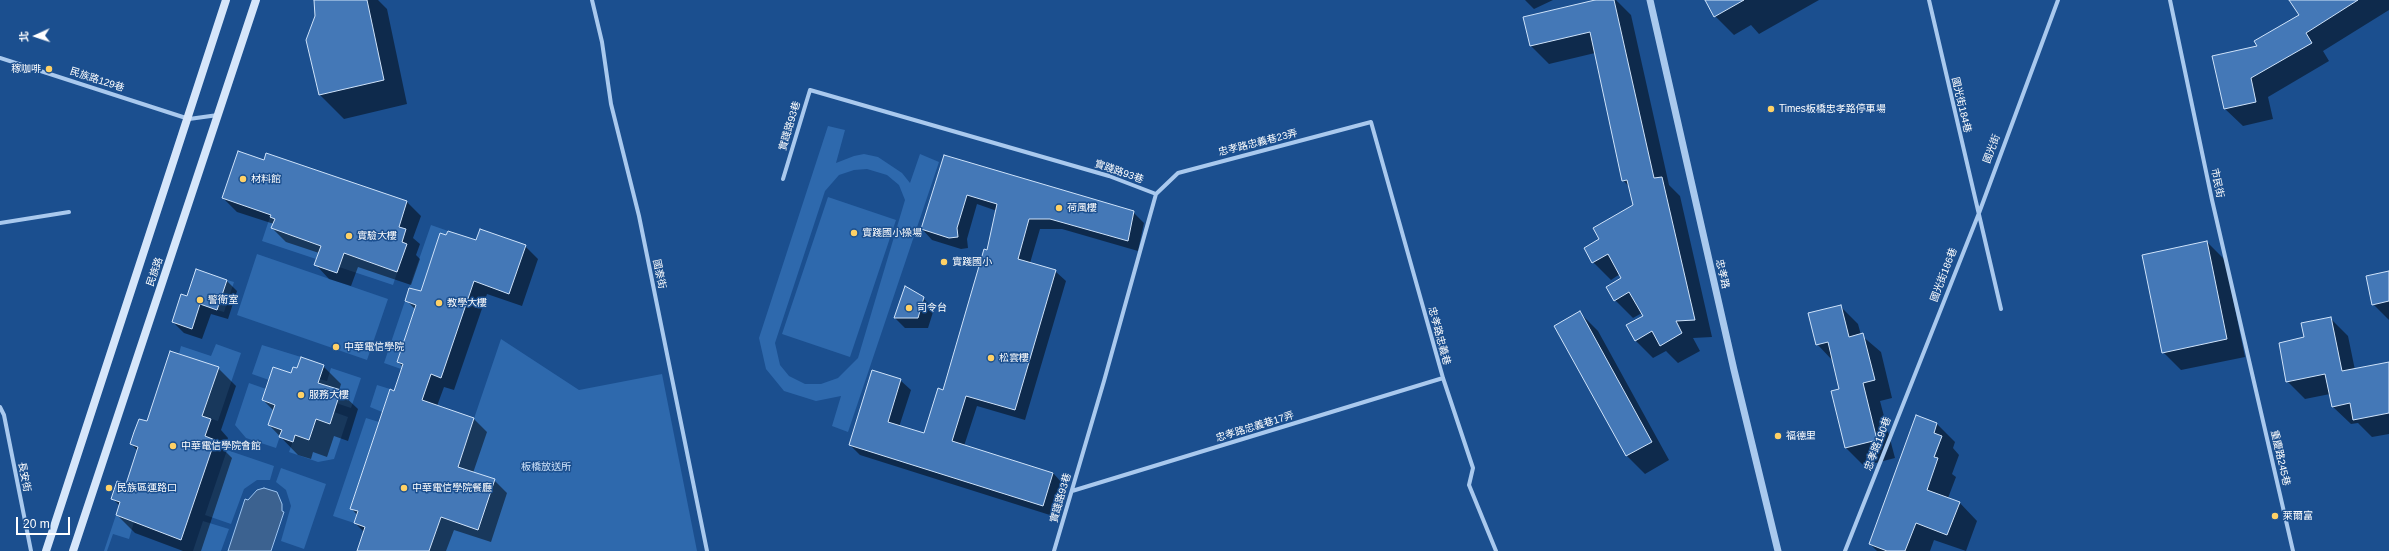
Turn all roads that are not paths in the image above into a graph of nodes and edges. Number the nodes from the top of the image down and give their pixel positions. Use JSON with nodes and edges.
{"nodes":[{"id":1,"x":226,"y":0,"type":"edge"},
{"id":2,"x":256,"y":0,"type":"edge"},
{"id":3,"x":592,"y":0,"type":"edge"},
{"id":4,"x":1650,"y":0,"type":"edge"},
{"id":5,"x":1929,"y":0,"type":"edge"},
{"id":6,"x":2058,"y":0,"type":"edge"},
{"id":7,"x":2170,"y":0,"type":"edge"},
{"id":8,"x":0,"y":58,"type":"edge"},
{"id":9,"x":218,"y":115,"type":"junction"},
{"id":10,"x":189,"y":119,"type":"junction"},
{"id":11,"x":1371,"y":122,"type":"joint"},
{"id":12,"x":783,"y":179,"type":"dead end"},
{"id":13,"x":1156,"y":194,"type":"junction"},
{"id":14,"x":69,"y":212,"type":"dead end"},
{"id":15,"x":1979,"y":213,"type":"junction"},
{"id":16,"x":0,"y":223,"type":"edge"},
{"id":17,"x":2001,"y":309,"type":"dead end"},
{"id":18,"x":1926,"y":344,"type":"joint"},
{"id":19,"x":2251,"y":368,"type":"joint"},
{"id":20,"x":1442,"y":378,"type":"junction"},
{"id":21,"x":0,"y":407,"type":"edge"},
{"id":22,"x":1072,"y":491,"type":"junction"},
{"id":23,"x":31,"y":551,"type":"edge"},
{"id":24,"x":46,"y":551,"type":"edge"},
{"id":25,"x":73,"y":551,"type":"edge"},
{"id":26,"x":707,"y":551,"type":"edge"},
{"id":27,"x":1054,"y":551,"type":"edge"},
{"id":28,"x":1496,"y":551,"type":"edge"},
{"id":29,"x":1778,"y":551,"type":"edge"},
{"id":30,"x":1845,"y":551,"type":"edge"},
{"id":31,"x":2293,"y":551,"type":"edge"}],
"edges":[{"from":1,"to":10,"type":"main road","name":"民族路"},
{"from":2,"to":9,"type":"main road","name":"民族路"},
{"from":3,"to":26,"type":"street","name":"國泰街"},
{"from":4,"to":29,"type":"street","name":"忠孝路"},
{"from":5,"to":15,"type":"street","name":"國光街184巷"},
{"from":6,"to":15,"type":"street","name":"國光街"},
{"from":7,"to":19,"type":"street","name":"市民街"},
{"from":8,"to":10,"type":"street","name":"民族路129巷"},
{"from":9,"to":10,"type":"street"},
{"from":9,"to":25,"type":"main road","name":"民族路"},
{"from":10,"to":24,"type":"main road","name":"民族路"},
{"from":11,"to":13,"type":"street","name":"忠孝路忠義巷23弄"},
{"from":11,"to":20,"type":"street","name":"忠孝路忠義巷"},
{"from":12,"to":13,"type":"street","name":"實踐路93巷"},
{"from":13,"to":22,"type":"street","name":"實踐路93巷"},
{"from":14,"to":16,"type":"street"},
{"from":15,"to":17,"type":"street"},
{"from":15,"to":18,"type":"street","name":"國光街186巷"},
{"from":18,"to":30,"type":"street","name":"忠孝路190巷"},
{"from":19,"to":31,"type":"street","name":"重慶路245巷"},
{"from":20,"to":22,"type":"street","name":"忠孝路忠義巷17弄"},
{"from":20,"to":28,"type":"street","name":"忠孝路忠義巷"},
{"from":21,"to":23,"type":"street","name":"長安街"},
{"from":22,"to":27,"type":"street","name":"實踐路93巷"}]}
